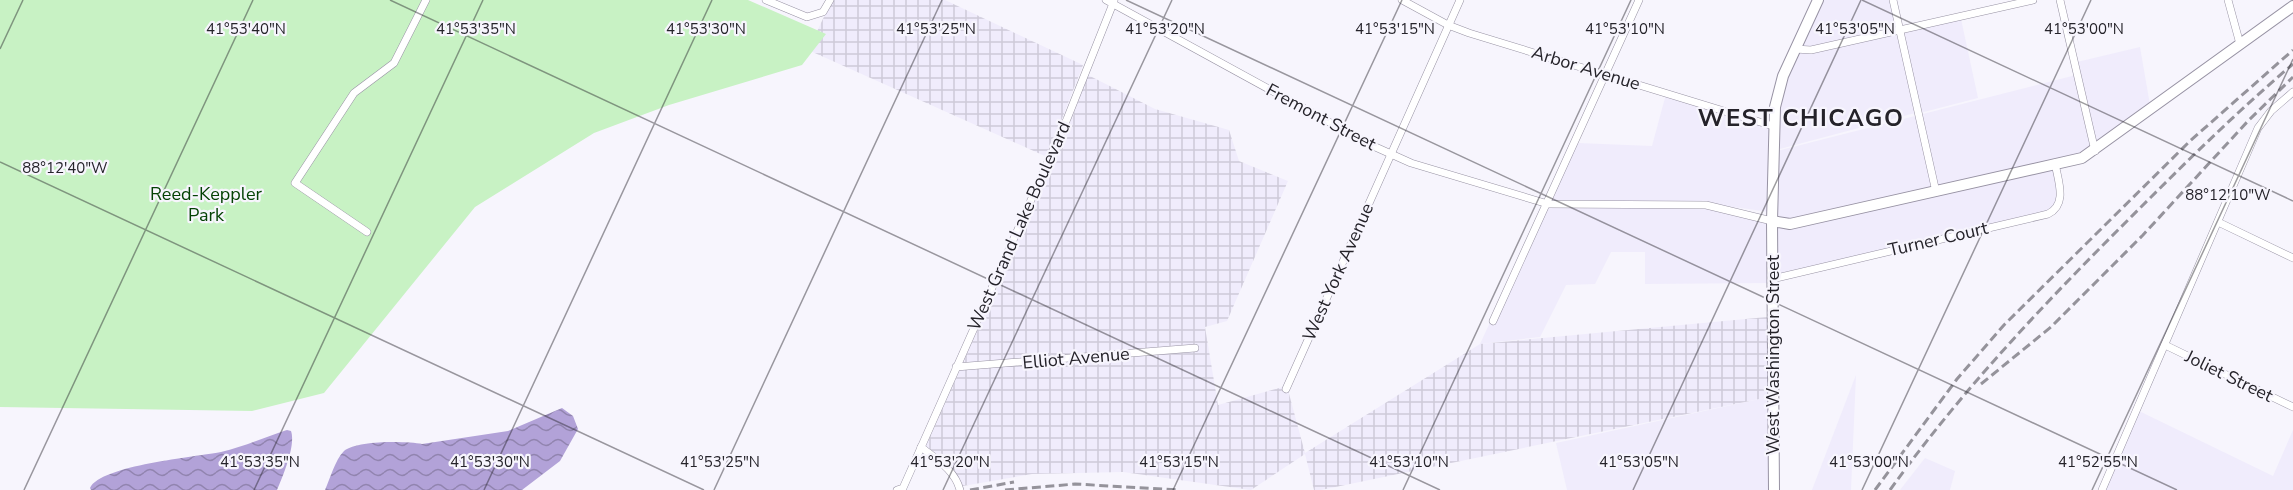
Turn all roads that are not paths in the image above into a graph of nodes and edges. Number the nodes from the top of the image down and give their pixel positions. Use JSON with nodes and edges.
{"nodes":[{"id":1,"x":426,"y":0,"type":"edge"},
{"id":2,"x":766,"y":0,"type":"edge"},
{"id":3,"x":830,"y":0,"type":"edge"},
{"id":4,"x":1402,"y":0,"type":"edge"},
{"id":5,"x":1460,"y":0,"type":"edge"},
{"id":6,"x":1639,"y":0,"type":"edge"},
{"id":7,"x":1818,"y":0,"type":"edge"},
{"id":8,"x":1893,"y":0,"type":"edge"},
{"id":9,"x":2033,"y":0,"type":"edge"},
{"id":10,"x":2060,"y":0,"type":"edge"},
{"id":11,"x":2228,"y":0,"type":"edge"},
{"id":12,"x":1111,"y":1,"type":"edge"},
{"id":13,"x":2293,"y":6,"type":"edge"},
{"id":14,"x":1448,"y":26,"type":"junction"},
{"id":15,"x":1900,"y":31,"type":"junction"},
{"id":16,"x":2240,"y":44,"type":"junction"},
{"id":17,"x":1795,"y":49,"type":"junction"},
{"id":18,"x":1606,"y":74,"type":"junction"},
{"id":19,"x":2293,"y":92,"type":"edge"},
{"id":20,"x":1773,"y":126,"type":"junction"},
{"id":21,"x":2095,"y":151,"type":"junction"},
{"id":22,"x":1391,"y":154,"type":"junction"},
{"id":23,"x":2055,"y":163,"type":"junction"},
{"id":24,"x":1936,"y":192,"type":"junction"},
{"id":25,"x":1548,"y":204,"type":"junction"},
{"id":26,"x":1772,"y":221,"type":"junction"},
{"id":27,"x":2218,"y":222,"type":"junction"},
{"id":28,"x":367,"y":232,"type":"dead end"},
{"id":29,"x":2293,"y":258,"type":"edge"},
{"id":30,"x":1773,"y":279,"type":"junction"},
{"id":31,"x":1493,"y":321,"type":"dead end"},
{"id":32,"x":2165,"y":345,"type":"junction"},
{"id":33,"x":1196,"y":348,"type":"dead end"},
{"id":34,"x":956,"y":368,"type":"junction"},
{"id":35,"x":1286,"y":389,"type":"dead end"},
{"id":36,"x":2293,"y":407,"type":"edge"},
{"id":37,"x":921,"y":447,"type":"junction"},
{"id":38,"x":897,"y":490,"type":"edge"},
{"id":39,"x":960,"y":490,"type":"edge"},
{"id":40,"x":1774,"y":490,"type":"edge"},
{"id":41,"x":2102,"y":490,"type":"edge"}],
"edges":[{"from":1,"to":28,"type":"street"},
{"from":2,"to":3,"type":"street"},
{"from":4,"to":14,"type":"street","name":"Arbor Avenue"},
{"from":5,"to":14,"type":"street","name":"West York Avenue"},
{"from":6,"to":18,"type":"street"},
{"from":7,"to":17,"type":"street","name":"West Washington Street"},
{"from":8,"to":15,"type":"street"},
{"from":9,"to":15,"type":"street"},
{"from":10,"to":21,"type":"street"},
{"from":11,"to":16,"type":"street"},
{"from":12,"to":22,"type":"street","name":"Fremont Street"},
{"from":12,"to":34,"type":"street","name":"West Grand Lake Boulevard"},
{"from":13,"to":16,"type":"street"},
{"from":14,"to":18,"type":"street","name":"Arbor Avenue"},
{"from":14,"to":22,"type":"street","name":"West York Avenue"},
{"from":15,"to":17,"type":"street"},
{"from":15,"to":24,"type":"street"},
{"from":16,"to":21,"type":"street"},
{"from":17,"to":20,"type":"street","name":"West Washington Street"},
{"from":18,"to":20,"type":"street","name":"Arbor Avenue"},
{"from":18,"to":25,"type":"street"},
{"from":19,"to":27,"type":"street"},
{"from":20,"to":26,"type":"street","name":"West Washington Street"},
{"from":21,"to":23,"type":"street"},
{"from":22,"to":25,"type":"street","name":"Fremont Street"},
{"from":22,"to":35,"type":"street","name":"West York Avenue"},
{"from":23,"to":24,"type":"street"},
{"from":23,"to":30,"type":"street","name":"Turner Court"},
{"from":24,"to":26,"type":"street"},
{"from":25,"to":26,"type":"street","name":"Fremont Street"},
{"from":25,"to":31,"type":"street"},
{"from":26,"to":30,"type":"street","name":"West Washington Street"},
{"from":27,"to":29,"type":"street"},
{"from":27,"to":32,"type":"street"},
{"from":30,"to":40,"type":"street","name":"West Washington Street"},
{"from":32,"to":36,"type":"street","name":"Joliet Street"},
{"from":32,"to":41,"type":"street"},
{"from":33,"to":34,"type":"street","name":"Elliot Avenue"},
{"from":34,"to":37,"type":"street","name":"West Grand Lake Boulevard"},
{"from":37,"to":38,"type":"street","name":"West Grand Lake Boulevard"},
{"from":37,"to":39,"type":"street"}]}
